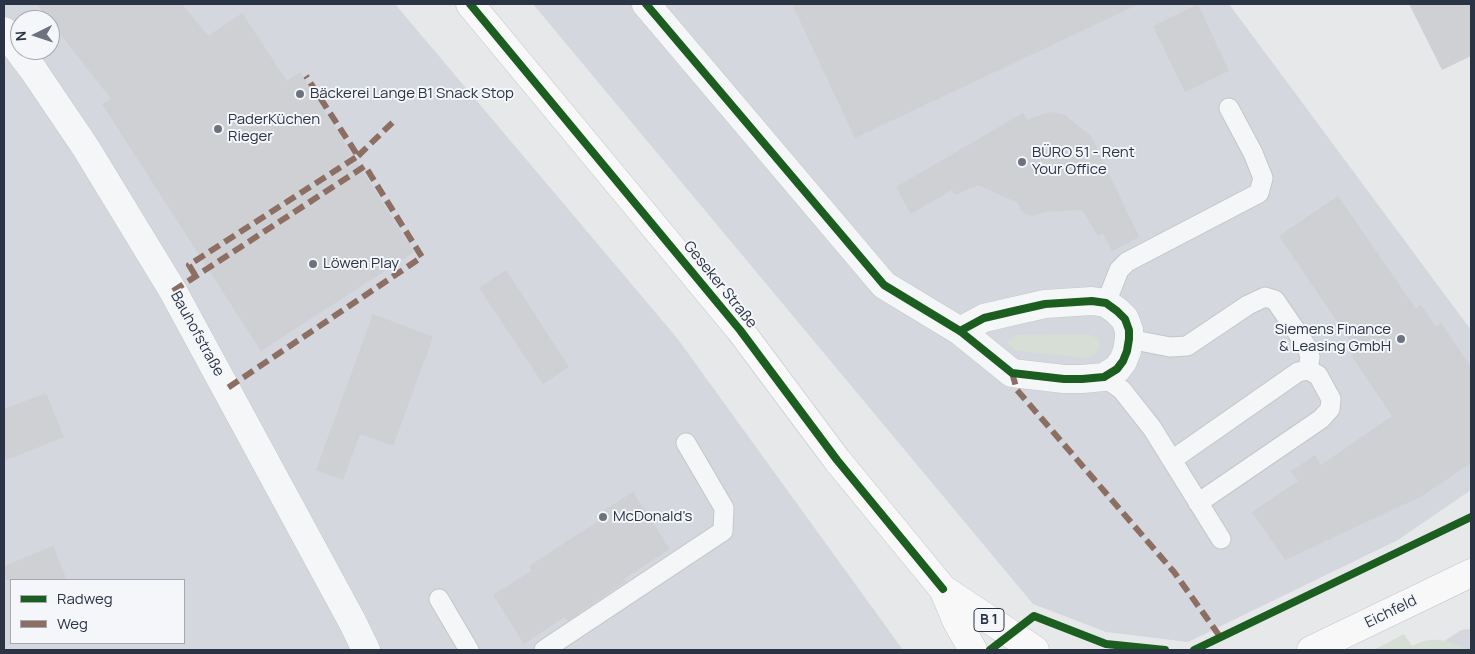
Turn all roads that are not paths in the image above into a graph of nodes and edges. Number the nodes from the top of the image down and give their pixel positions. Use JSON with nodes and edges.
{"nodes":[{"id":1,"x":470,"y":4,"type":"edge"},
{"id":2,"x":646,"y":4,"type":"edge"},
{"id":3,"x":4,"y":31,"type":"edge"},
{"id":4,"x":1229,"y":108,"type":"dead end"},
{"id":5,"x":1106,"y":303,"type":"junction"},
{"id":6,"x":960,"y":331,"type":"junction"},
{"id":7,"x":1129,"y":339,"type":"junction"},
{"id":8,"x":1308,"y":370,"type":"junction"},
{"id":9,"x":1104,"y":377,"type":"junction"},
{"id":10,"x":686,"y":443,"type":"dead end"},
{"id":11,"x":1172,"y":460,"type":"junction"},
{"id":12,"x":1198,"y":503,"type":"junction"},
{"id":13,"x":1221,"y":539,"type":"dead end"},
{"id":14,"x":1471,"y":573,"type":"edge"},
{"id":15,"x":943,"y":589,"type":"junction"},
{"id":16,"x":439,"y":599,"type":"dead end"},
{"id":17,"x":366,"y":650,"type":"edge"},
{"id":18,"x":469,"y":650,"type":"edge"},
{"id":19,"x":544,"y":650,"type":"edge"},
{"id":20,"x":973,"y":650,"type":"edge"},
{"id":21,"x":1035,"y":650,"type":"edge"},
{"id":22,"x":1311,"y":650,"type":"edge"}],
"edges":[{"from":1,"to":15,"type":"main road","name":"Geseker Straße","number":"B 1"},
{"from":2,"to":6,"type":"street"},
{"from":3,"to":17,"type":"street","name":"Bauhofstraße"},
{"from":4,"to":5,"type":"lane"},
{"from":5,"to":6,"type":"street"},
{"from":5,"to":7,"type":"street"},
{"from":6,"to":9,"type":"street"},
{"from":7,"to":8,"type":"lane"},
{"from":7,"to":9,"type":"street"},
{"from":8,"to":11,"type":"lane"},
{"from":8,"to":12,"type":"lane"},
{"from":9,"to":11,"type":"lane"},
{"from":10,"to":19,"type":"lane"},
{"from":11,"to":12,"type":"lane"},
{"from":12,"to":13,"type":"lane"},
{"from":14,"to":22,"type":"main road","name":"Eichfeld"},
{"from":15,"to":20,"type":"main road","name":"Geseker Straße","number":"B 1"},
{"from":15,"to":21,"type":"main road","name":"Geseker Straße","number":"B 1"},
{"from":16,"to":18,"type":"lane"}]}
